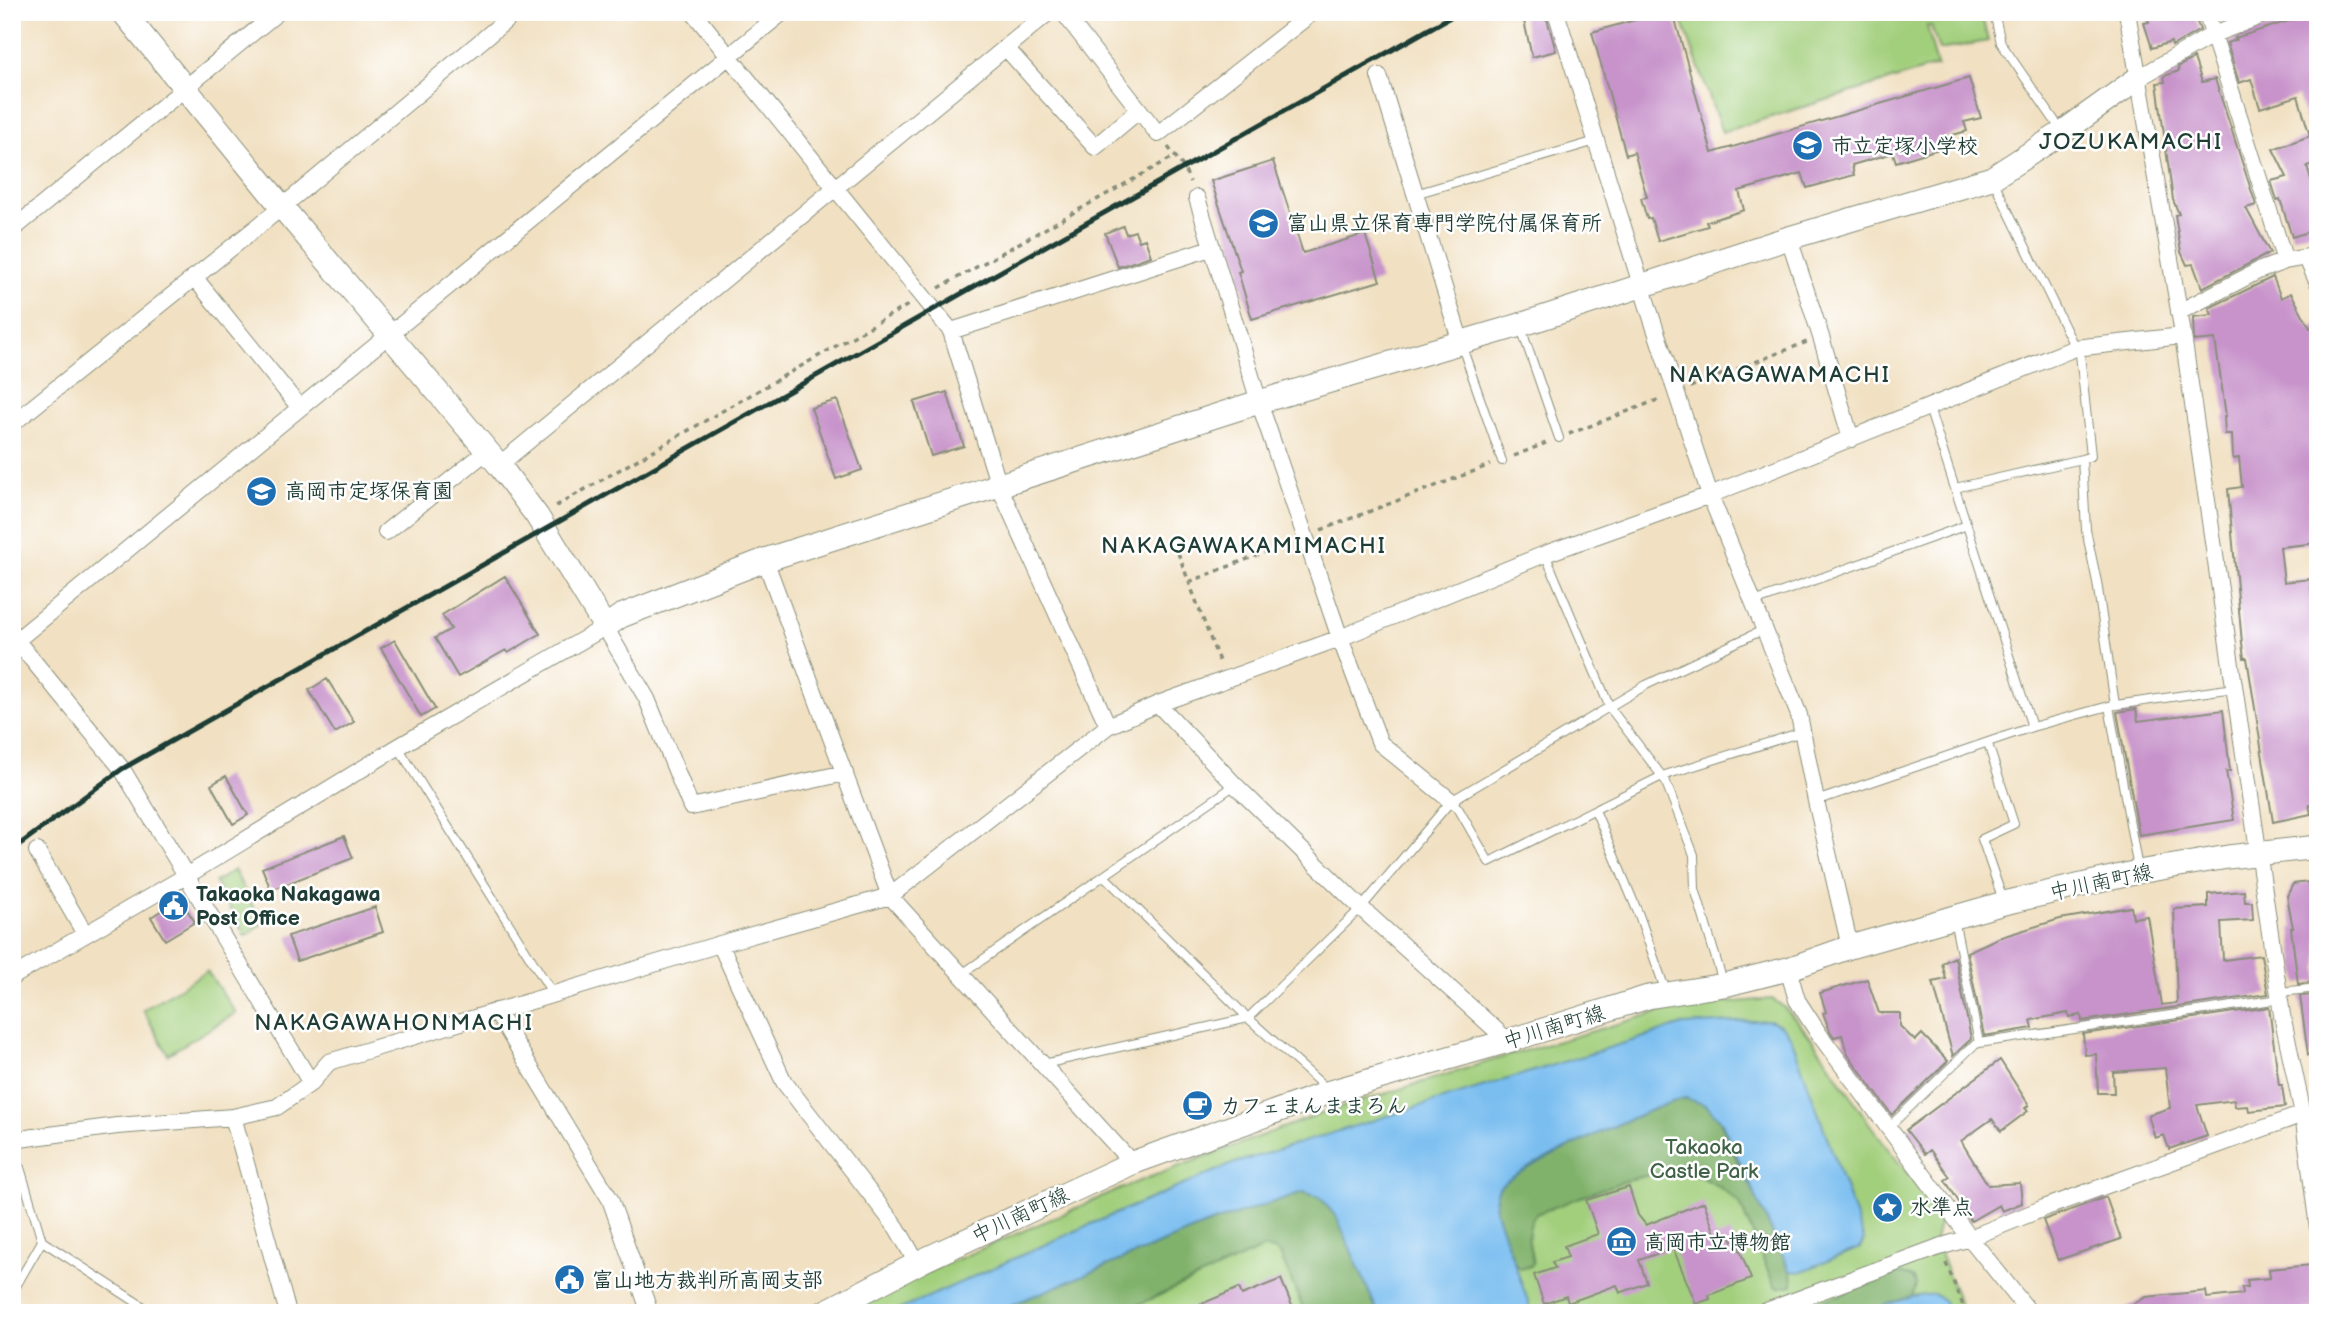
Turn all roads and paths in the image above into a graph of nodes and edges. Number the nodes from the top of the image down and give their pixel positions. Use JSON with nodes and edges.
{"nodes":[{"id":1,"x":123,"y":12,"type":"edge"},
{"id":2,"x":278,"y":12,"type":"edge"},
{"id":3,"x":516,"y":12,"type":"edge"},
{"id":4,"x":693,"y":12,"type":"edge"},
{"id":5,"x":783,"y":12,"type":"edge"},
{"id":6,"x":1049,"y":12,"type":"edge"},
{"id":7,"x":1063,"y":12,"type":"edge"},
{"id":8,"x":1313,"y":12,"type":"edge"},
{"id":9,"x":1994,"y":12,"type":"edge"},
{"id":10,"x":2127,"y":12,"type":"edge"},
{"id":11,"x":2206,"y":12,"type":"edge"},
{"id":12,"x":2271,"y":12,"type":"edge"},
{"id":13,"x":1561,"y":21,"type":"edge"},
{"id":14,"x":2214,"y":34,"type":"junction"},
{"id":15,"x":1006,"y":48,"type":"junction"},
{"id":16,"x":730,"y":56,"type":"junction"},
{"id":17,"x":1379,"y":76,"type":"dead end"},
{"id":18,"x":2137,"y":79,"type":"junction"},
{"id":19,"x":185,"y":88,"type":"junction"},
{"id":20,"x":1138,"y":111,"type":"junction"},
{"id":21,"x":2063,"y":132,"type":"junction"},
{"id":22,"x":1158,"y":134,"type":"junction"},
{"id":23,"x":1596,"y":141,"type":"junction"},
{"id":24,"x":1175,"y":156,"type":"junction"},
{"id":25,"x":1992,"y":178,"type":"junction"},
{"id":26,"x":836,"y":188,"type":"junction"},
{"id":27,"x":1415,"y":194,"type":"junction"},
{"id":28,"x":1196,"y":198,"type":"joint"},
{"id":29,"x":282,"y":207,"type":"junction"},
{"id":30,"x":12,"y":230,"type":"edge"},
{"id":31,"x":1789,"y":238,"type":"junction"},
{"id":32,"x":1211,"y":248,"type":"junction"},
{"id":33,"x":2313,"y":257,"type":"edge"},
{"id":34,"x":2285,"y":261,"type":"junction"},
{"id":35,"x":194,"y":277,"type":"junction"},
{"id":36,"x":2318,"y":283,"type":"edge"},
{"id":37,"x":1641,"y":285,"type":"junction"},
{"id":38,"x":923,"y":296,"type":"junction"},
{"id":39,"x":2179,"y":312,"type":"junction"},
{"id":40,"x":1520,"y":325,"type":"junction"},
{"id":41,"x":951,"y":331,"type":"junction"},
{"id":42,"x":390,"y":333,"type":"junction"},
{"id":43,"x":2182,"y":336,"type":"junction"},
{"id":44,"x":1461,"y":343,"type":"junction"},
{"id":45,"x":2075,"y":348,"type":"junction"},
{"id":46,"x":1259,"y":402,"type":"junction"},
{"id":47,"x":300,"y":408,"type":"junction"},
{"id":48,"x":1929,"y":408,"type":"junction"},
{"id":49,"x":12,"y":424,"type":"edge"},
{"id":50,"x":1559,"y":439,"type":"dead end"},
{"id":51,"x":1851,"y":439,"type":"junction"},
{"id":52,"x":493,"y":458,"type":"junction"},
{"id":53,"x":2082,"y":459,"type":"junction"},
{"id":54,"x":1502,"y":460,"type":"dead end"},
{"id":55,"x":999,"y":486,"type":"junction"},
{"id":56,"x":1955,"y":488,"type":"junction"},
{"id":57,"x":1710,"y":495,"type":"junction"},
{"id":58,"x":537,"y":516,"type":"junction"},
{"id":59,"x":1967,"y":525,"type":"junction"},
{"id":60,"x":386,"y":532,"type":"dead end"},
{"id":61,"x":1178,"y":553,"type":"dead end"},
{"id":62,"x":1545,"y":554,"type":"junction"},
{"id":63,"x":765,"y":560,"type":"junction"},
{"id":64,"x":1754,"y":602,"type":"junction"},
{"id":65,"x":605,"y":627,"type":"junction"},
{"id":66,"x":1765,"y":629,"type":"junction"},
{"id":67,"x":1340,"y":638,"type":"junction"},
{"id":68,"x":14,"y":639,"type":"edge"},
{"id":69,"x":1225,"y":679,"type":"junction"},
{"id":70,"x":2235,"y":688,"type":"junction"},
{"id":71,"x":1158,"y":704,"type":"junction"},
{"id":72,"x":2112,"y":706,"type":"junction"},
{"id":73,"x":1610,"y":708,"type":"junction"},
{"id":74,"x":1108,"y":726,"type":"junction"},
{"id":75,"x":2032,"y":727,"type":"junction"},
{"id":76,"x":1802,"y":732,"type":"junction"},
{"id":77,"x":1988,"y":744,"type":"junction"},
{"id":78,"x":398,"y":747,"type":"junction"},
{"id":79,"x":845,"y":773,"type":"junction"},
{"id":80,"x":1662,"y":776,"type":"junction"},
{"id":81,"x":1235,"y":785,"type":"junction"},
{"id":82,"x":1451,"y":801,"type":"junction"},
{"id":83,"x":1816,"y":801,"type":"junction"},
{"id":84,"x":1595,"y":810,"type":"junction"},
{"id":85,"x":2318,"y":847,"type":"edge"},
{"id":86,"x":37,"y":851,"type":"dead end"},
{"id":87,"x":2258,"y":855,"type":"junction"},
{"id":88,"x":2138,"y":872,"type":"junction"},
{"id":89,"x":1104,"y":876,"type":"junction"},
{"id":90,"x":186,"y":877,"type":"junction"},
{"id":91,"x":890,"y":896,"type":"junction"},
{"id":92,"x":2004,"y":903,"type":"junction"},
{"id":93,"x":1361,"y":908,"type":"junction"},
{"id":94,"x":1954,"y":917,"type":"junction"},
{"id":95,"x":85,"y":934,"type":"junction"},
{"id":96,"x":720,"y":944,"type":"junction"},
{"id":97,"x":1850,"y":947,"type":"junction"},
{"id":98,"x":1788,"y":969,"type":"junction"},
{"id":99,"x":962,"y":974,"type":"junction"},
{"id":100,"x":12,"y":978,"type":"edge"},
{"id":101,"x":1724,"y":985,"type":"junction"},
{"id":102,"x":2318,"y":988,"type":"edge"},
{"id":103,"x":553,"y":994,"type":"junction"},
{"id":104,"x":1667,"y":994,"type":"junction"},
{"id":105,"x":2280,"y":996,"type":"junction"},
{"id":106,"x":496,"y":1011,"type":"junction"},
{"id":107,"x":1248,"y":1018,"type":"junction"},
{"id":108,"x":1508,"y":1041,"type":"junction"},
{"id":109,"x":1979,"y":1043,"type":"junction"},
{"id":110,"x":1044,"y":1064,"type":"junction"},
{"id":111,"x":311,"y":1083,"type":"junction"},
{"id":112,"x":1330,"y":1092,"type":"junction"},
{"id":113,"x":2303,"y":1114,"type":"junction"},
{"id":114,"x":233,"y":1117,"type":"junction"},
{"id":115,"x":1888,"y":1128,"type":"junction"},
{"id":116,"x":12,"y":1140,"type":"edge"},
{"id":117,"x":1132,"y":1163,"type":"junction"},
{"id":118,"x":2318,"y":1228,"type":"edge"},
{"id":119,"x":1970,"y":1238,"type":"junction"},
{"id":120,"x":42,"y":1241,"type":"junction"},
{"id":121,"x":1939,"y":1247,"type":"junction"},
{"id":122,"x":917,"y":1263,"type":"junction"},
{"id":123,"x":12,"y":1293,"type":"edge"},
{"id":124,"x":153,"y":1313,"type":"edge"},
{"id":125,"x":289,"y":1313,"type":"edge"},
{"id":126,"x":650,"y":1313,"type":"edge"},
{"id":127,"x":823,"y":1313,"type":"edge"},
{"id":128,"x":1761,"y":1313,"type":"edge"},
{"id":129,"x":1966,"y":1313,"type":"edge"},
{"id":130,"x":2030,"y":1313,"type":"edge"}],
"edges":[{"from":1,"to":19,"type":"street"},
{"from":2,"to":19,"type":"street"},
{"from":3,"to":29,"type":"street"},
{"from":4,"to":16,"type":"street"},
{"from":5,"to":16,"type":"street"},
{"from":6,"to":15,"type":"street"},
{"from":7,"to":20,"type":"street"},
{"from":8,"to":22,"type":"street"},
{"from":9,"to":21,"type":"lane"},
{"from":10,"to":18,"type":"street"},
{"from":11,"to":14,"type":"street"},
{"from":12,"to":14,"type":"street"},
{"from":13,"to":23,"type":"street"},
{"from":14,"to":18,"type":"street"},
{"from":14,"to":34,"type":"street"},
{"from":15,"to":20,"type":"street"},
{"from":15,"to":26,"type":"street"},
{"from":16,"to":26,"type":"street"},
{"from":16,"to":42,"type":"street"},
{"from":17,"to":27,"type":"street"},
{"from":18,"to":21,"type":"street"},
{"from":18,"to":39,"type":"street"},
{"from":19,"to":29,"type":"street"},
{"from":19,"to":30,"type":"street"},
{"from":20,"to":22,"type":"street"},
{"from":21,"to":25,"type":"street"},
{"from":22,"to":24,"type":"path"},
{"from":23,"to":27,"type":"lane"},
{"from":23,"to":37,"type":"street"},
{"from":24,"to":28,"type":"path"},
{"from":24,"to":38,"type":"path"},
{"from":25,"to":31,"type":"street"},
{"from":25,"to":45,"type":"lane"},
{"from":26,"to":38,"type":"street"},
{"from":26,"to":52,"type":"street"},
{"from":27,"to":44,"type":"street"},
{"from":28,"to":32,"type":"street"},
{"from":29,"to":35,"type":"street"},
{"from":29,"to":42,"type":"street"},
{"from":31,"to":37,"type":"street"},
{"from":31,"to":51,"type":"street"},
{"from":32,"to":41,"type":"street"},
{"from":32,"to":46,"type":"street"},
{"from":33,"to":34,"type":"street"},
{"from":33,"to":36,"type":"street"},
{"from":34,"to":39,"type":"street"},
{"from":35,"to":47,"type":"street"},
{"from":35,"to":49,"type":"street"},
{"from":37,"to":40,"type":"street"},
{"from":37,"to":57,"type":"street"},
{"from":38,"to":41,"type":"street"},
{"from":38,"to":58,"type":"path"},
{"from":39,"to":43,"type":"street"},
{"from":40,"to":44,"type":"street"},
{"from":40,"to":50,"type":"lane"},
{"from":41,"to":55,"type":"street"},
{"from":42,"to":47,"type":"street"},
{"from":42,"to":52,"type":"street"},
{"from":43,"to":45,"type":"street"},
{"from":43,"to":70,"type":"street"},
{"from":44,"to":46,"type":"street"},
{"from":44,"to":54,"type":"lane"},
{"from":45,"to":48,"type":"street"},
{"from":45,"to":53,"type":"lane"},
{"from":46,"to":55,"type":"street"},
{"from":46,"to":67,"type":"street"},
{"from":47,"to":68,"type":"street"},
{"from":48,"to":51,"type":"street"},
{"from":48,"to":56,"type":"lane"},
{"from":51,"to":57,"type":"street"},
{"from":52,"to":58,"type":"street"},
{"from":52,"to":60,"type":"street"},
{"from":53,"to":56,"type":"lane"},
{"from":53,"to":72,"type":"lane"},
{"from":55,"to":63,"type":"street"},
{"from":55,"to":74,"type":"street"},
{"from":56,"to":59,"type":"lane"},
{"from":57,"to":62,"type":"street"},
{"from":57,"to":64,"type":"street"},
{"from":58,"to":65,"type":"street"},
{"from":59,"to":64,"type":"lane"},
{"from":59,"to":75,"type":"lane"},
{"from":61,"to":69,"type":"path"},
{"from":62,"to":67,"type":"street"},
{"from":62,"to":73,"type":"lane"},
{"from":63,"to":65,"type":"street"},
{"from":63,"to":79,"type":"street"},
{"from":64,"to":66,"type":"street"},
{"from":65,"to":78,"type":"street"},
{"from":65,"to":79,"type":"street"},
{"from":66,"to":73,"type":"lane"},
{"from":66,"to":76,"type":"street"},
{"from":67,"to":69,"type":"street"},
{"from":67,"to":82,"type":"street"},
{"from":68,"to":90,"type":"street"},
{"from":69,"to":71,"type":"street"},
{"from":70,"to":72,"type":"lane"},
{"from":70,"to":87,"type":"street"},
{"from":71,"to":74,"type":"street"},
{"from":71,"to":81,"type":"street"},
{"from":72,"to":75,"type":"lane"},
{"from":72,"to":88,"type":"lane"},
{"from":73,"to":80,"type":"lane"},
{"from":73,"to":82,"type":"lane"},
{"from":74,"to":91,"type":"street"},
{"from":75,"to":77,"type":"lane"},
{"from":76,"to":80,"type":"lane"},
{"from":76,"to":83,"type":"street"},
{"from":77,"to":83,"type":"lane"},
{"from":77,"to":92,"type":"lane"},
{"from":78,"to":90,"type":"street"},
{"from":78,"to":103,"type":"lane"},
{"from":79,"to":91,"type":"street"},
{"from":80,"to":84,"type":"lane"},
{"from":80,"to":101,"type":"lane"},
{"from":81,"to":89,"type":"lane"},
{"from":81,"to":93,"type":"street"},
{"from":82,"to":84,"type":"lane"},
{"from":82,"to":93,"type":"lane"},
{"from":83,"to":97,"type":"street"},
{"from":84,"to":104,"type":"lane"},
{"from":85,"to":87,"type":"street","name":"中川南町線"},
{"from":86,"to":95,"type":"street"},
{"from":87,"to":88,"type":"street","name":"中川南町線"},
{"from":87,"to":105,"type":"street"},
{"from":88,"to":92,"type":"street","name":"中川南町線"},
{"from":89,"to":99,"type":"lane"},
{"from":89,"to":107,"type":"lane"},
{"from":90,"to":95,"type":"street"},
{"from":90,"to":111,"type":"street"},
{"from":91,"to":96,"type":"street"},
{"from":91,"to":99,"type":"street"},
{"from":92,"to":94,"type":"street","name":"中川南町線"},
{"from":93,"to":107,"type":"lane"},
{"from":93,"to":108,"type":"street"},
{"from":94,"to":97,"type":"street","name":"中川南町線"},
{"from":94,"to":109,"type":"lane"},
{"from":95,"to":100,"type":"street"},
{"from":96,"to":103,"type":"street"},
{"from":96,"to":122,"type":"street"},
{"from":97,"to":98,"type":"street","name":"中川南町線"},
{"from":98,"to":101,"type":"street","name":"中川南町線"},
{"from":98,"to":115,"type":"street"},
{"from":99,"to":110,"type":"street"},
{"from":101,"to":104,"type":"street","name":"中川南町線"},
{"from":102,"to":105,"type":"lane"},
{"from":103,"to":106,"type":"street"},
{"from":104,"to":108,"type":"street","name":"中川南町線"},
{"from":105,"to":109,"type":"lane"},
{"from":105,"to":113,"type":"street"},
{"from":106,"to":111,"type":"street"},
{"from":106,"to":126,"type":"street"},
{"from":107,"to":110,"type":"lane"},
{"from":107,"to":112,"type":"lane"},
{"from":108,"to":112,"type":"street","name":"中川南町線"},
{"from":109,"to":115,"type":"lane"},
{"from":110,"to":117,"type":"street"},
{"from":111,"to":114,"type":"street"},
{"from":112,"to":117,"type":"street","name":"中川南町線"},
{"from":113,"to":118,"type":"street"},
{"from":113,"to":119,"type":"street"},
{"from":114,"to":116,"type":"street"},
{"from":114,"to":125,"type":"street"},
{"from":115,"to":119,"type":"street"},
{"from":116,"to":120,"type":"lane"},
{"from":117,"to":122,"type":"street","name":"中川南町線"},
{"from":119,"to":121,"type":"street"},
{"from":119,"to":130,"type":"street"},
{"from":120,"to":123,"type":"lane"},
{"from":120,"to":124,"type":"lane"},
{"from":121,"to":128,"type":"street"},
{"from":121,"to":129,"type":"path"},
{"from":122,"to":127,"type":"street","name":"中川南町線"}]}
